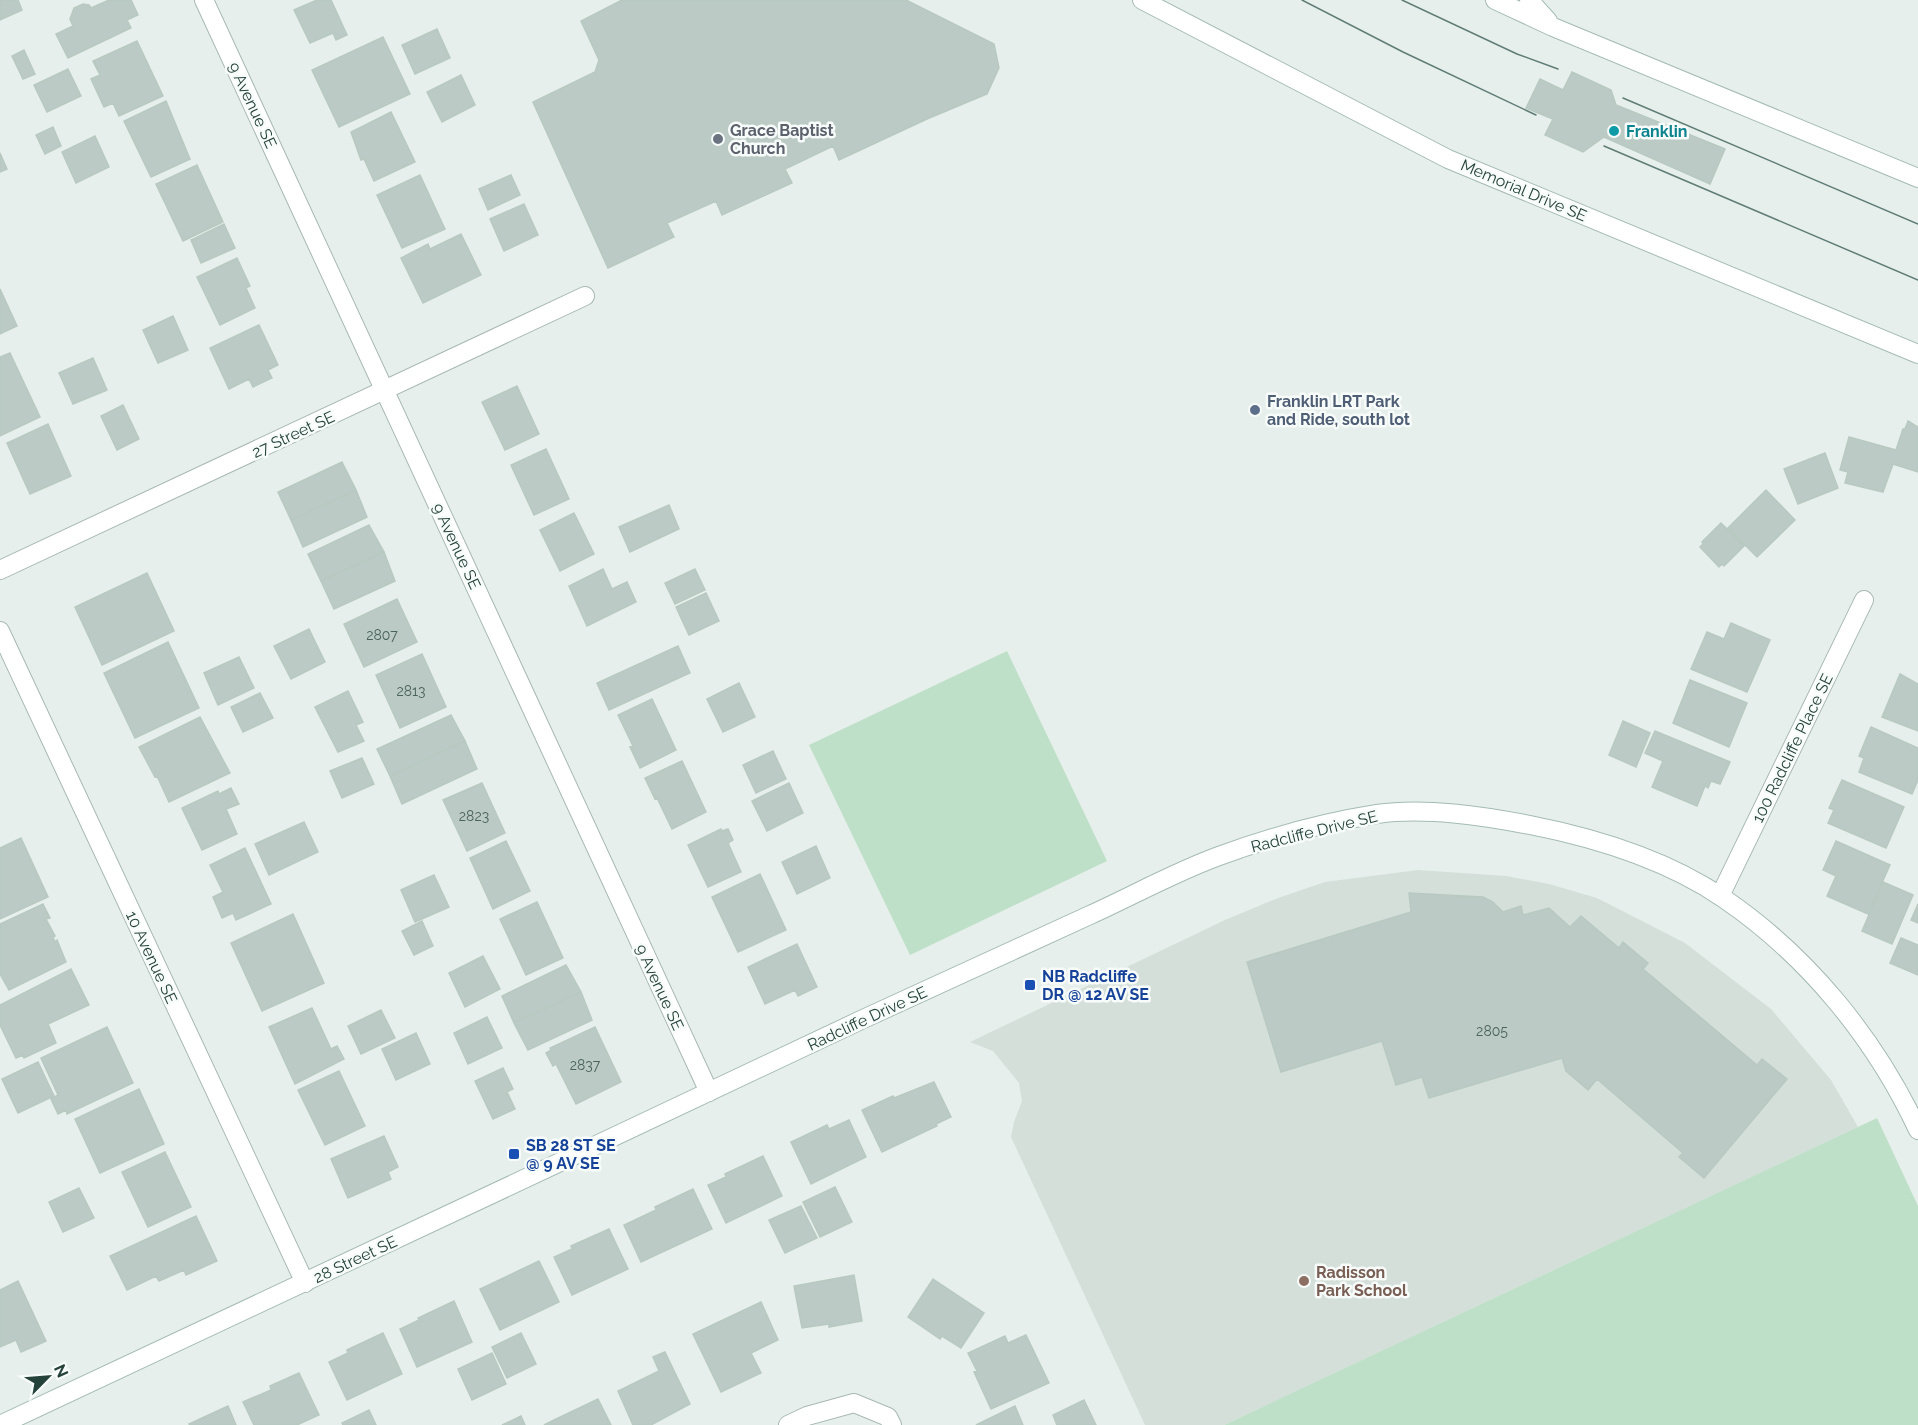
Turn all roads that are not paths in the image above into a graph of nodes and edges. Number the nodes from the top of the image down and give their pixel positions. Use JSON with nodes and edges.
{"nodes":[{"id":1,"x":204,"y":0,"type":"edge"},
{"id":2,"x":1142,"y":0,"type":"edge"},
{"id":3,"x":1495,"y":0,"type":"edge"},
{"id":4,"x":1529,"y":0,"type":"edge"},
{"id":5,"x":1553,"y":27,"type":"junction"},
{"id":6,"x":1918,"y":178,"type":"edge"},
{"id":7,"x":585,"y":296,"type":"dead end"},
{"id":8,"x":1918,"y":354,"type":"edge"},
{"id":9,"x":385,"y":390,"type":"junction"},
{"id":10,"x":0,"y":570,"type":"edge"},
{"id":11,"x":1864,"y":600,"type":"dead end"},
{"id":12,"x":0,"y":631,"type":"edge"},
{"id":13,"x":1720,"y":896,"type":"junction"},
{"id":14,"x":709,"y":1092,"type":"junction"},
{"id":15,"x":1916,"y":1121,"type":"edge"},
{"id":16,"x":305,"y":1283,"type":"junction"},
{"id":17,"x":0,"y":1425,"type":"edge"},
{"id":18,"x":788,"y":1425,"type":"edge"},
{"id":19,"x":892,"y":1425,"type":"edge"}],
"edges":[{"from":1,"to":9,"type":"street","name":"9 Avenue SE"},
{"from":2,"to":8,"type":"street","name":"Memorial Drive SE"},
{"from":3,"to":5,"type":"street"},
{"from":4,"to":5,"type":"street"},
{"from":5,"to":6,"type":"street"},
{"from":7,"to":9,"type":"street","name":"27 Street SE"},
{"from":9,"to":10,"type":"street","name":"27 Street SE"},
{"from":9,"to":14,"type":"street","name":"9 Avenue SE"},
{"from":11,"to":13,"type":"street","name":"100 Radcliffe Place SE"},
{"from":12,"to":16,"type":"street","name":"10 Avenue SE"},
{"from":13,"to":14,"type":"street","name":"Radcliffe Drive SE"},
{"from":13,"to":15,"type":"street","name":"Radcliffe Drive SE"},
{"from":14,"to":16,"type":"street","name":"28 Street SE"},
{"from":16,"to":17,"type":"street","name":"28 Street SE"},
{"from":18,"to":19,"type":"street"}]}
